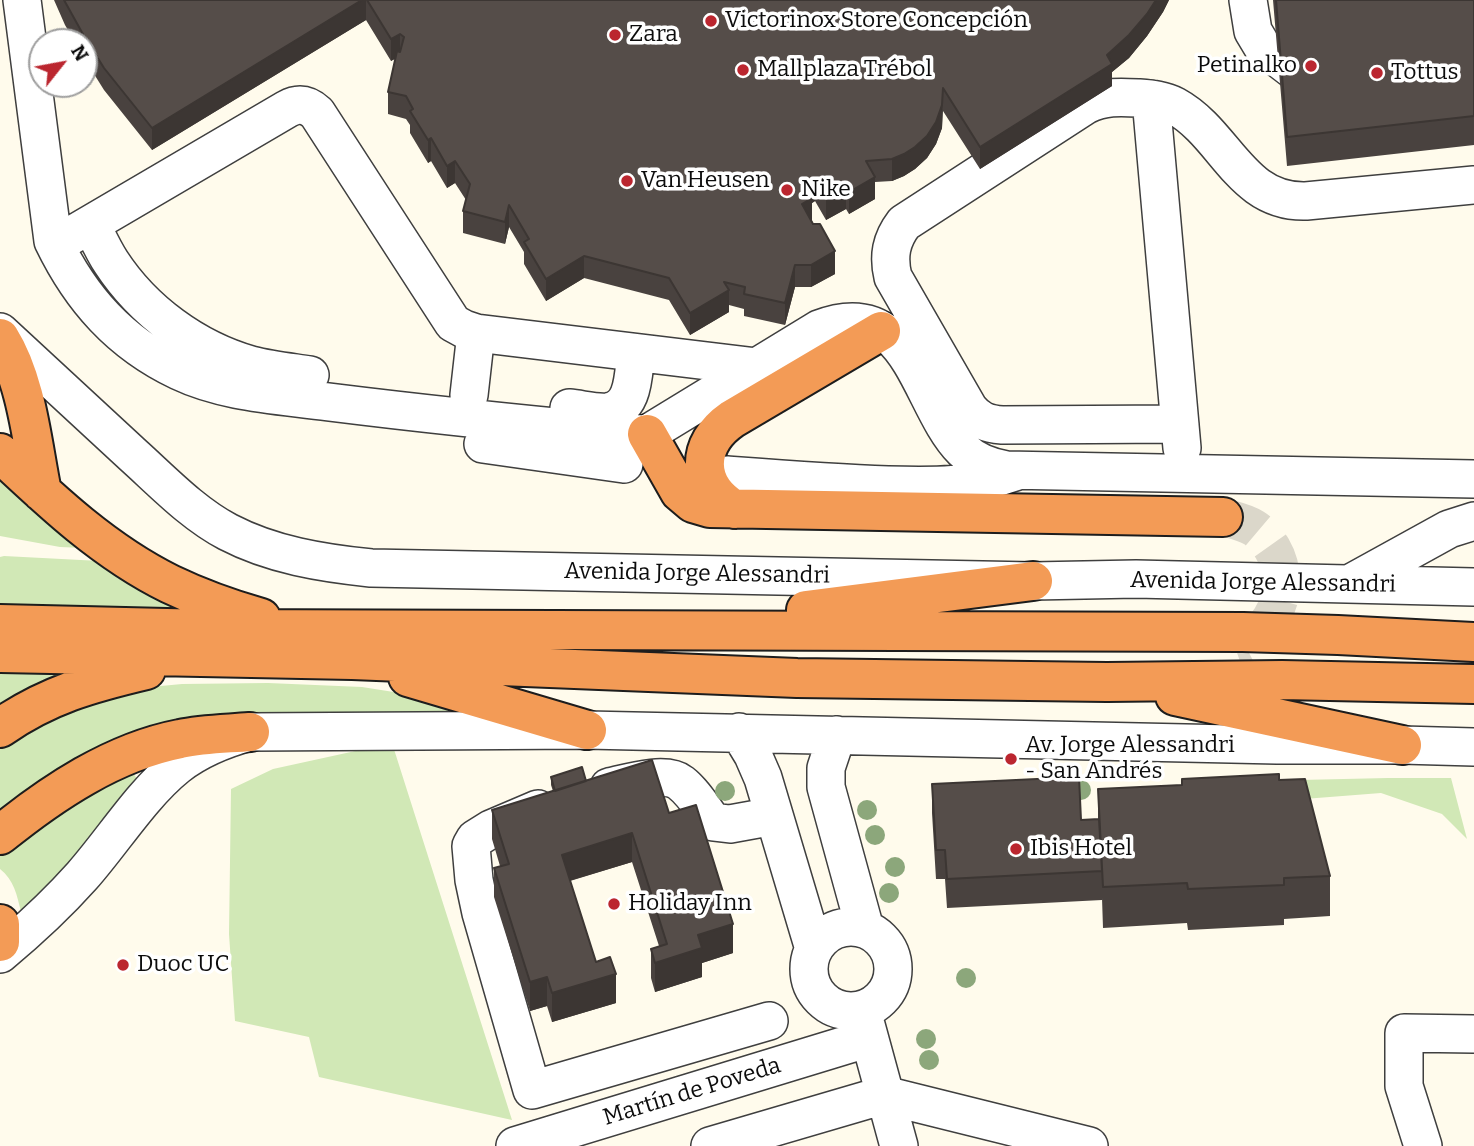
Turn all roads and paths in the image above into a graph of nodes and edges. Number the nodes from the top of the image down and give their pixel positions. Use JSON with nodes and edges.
{"nodes":[{"id":1,"x":22,"y":0,"type":"edge"},
{"id":2,"x":1248,"y":0,"type":"edge"},
{"id":3,"x":1150,"y":99,"type":"junction"},
{"id":4,"x":1347,"y":109,"type":"edge"},
{"id":5,"x":1474,"y":185,"type":"edge"},
{"id":6,"x":91,"y":224,"type":"junction"},
{"id":7,"x":55,"y":245,"type":"junction"},
{"id":8,"x":881,"y":331,"type":"junction"},
{"id":9,"x":0,"y":332,"type":"edge"},
{"id":10,"x":476,"y":333,"type":"junction"},
{"id":11,"x":0,"y":338,"type":"edge"},
{"id":12,"x":636,"y":353,"type":"junction"},
{"id":13,"x":757,"y":367,"type":"junction"},
{"id":14,"x":469,"y":395,"type":"junction"},
{"id":15,"x":417,"y":413,"type":"junction"},
{"id":16,"x":1180,"y":424,"type":"junction"},
{"id":17,"x":647,"y":434,"type":"junction"},
{"id":18,"x":0,"y":453,"type":"edge"},
{"id":19,"x":624,"y":464,"type":"dead end"},
{"id":20,"x":1019,"y":470,"type":"junction"},
{"id":21,"x":1185,"y":474,"type":"junction"},
{"id":22,"x":1474,"y":479,"type":"edge"},
{"id":23,"x":42,"y":492,"type":"junction"},
{"id":24,"x":731,"y":492,"type":"junction"},
{"id":25,"x":1223,"y":517,"type":"tunnel mouth"},
{"id":26,"x":1474,"y":521,"type":"edge"},
{"id":27,"x":1033,"y":580,"type":"junction"},
{"id":28,"x":1348,"y":585,"type":"junction"},
{"id":29,"x":1474,"y":587,"type":"edge"},
{"id":30,"x":0,"y":624,"type":"edge"},
{"id":31,"x":300,"y":629,"type":"junction"},
{"id":32,"x":655,"y":629,"type":"junction"},
{"id":33,"x":1474,"y":642,"type":"edge"},
{"id":34,"x":1223,"y":651,"type":"tunnel mouth"},
{"id":35,"x":0,"y":653,"type":"edge"},
{"id":36,"x":214,"y":658,"type":"junction"},
{"id":37,"x":352,"y":660,"type":"junction"},
{"id":38,"x":797,"y":678,"type":"junction"},
{"id":39,"x":1107,"y":682,"type":"junction"},
{"id":40,"x":1474,"y":684,"type":"edge"},
{"id":41,"x":0,"y":728,"type":"edge"},
{"id":42,"x":587,"y":730,"type":"junction"},
{"id":43,"x":250,"y":732,"type":"junction"},
{"id":44,"x":738,"y":732,"type":"junction"},
{"id":45,"x":838,"y":735,"type":"junction"},
{"id":46,"x":1402,"y":745,"type":"junction"},
{"id":47,"x":1474,"y":747,"type":"edge"},
{"id":48,"x":774,"y":816,"type":"junction"},
{"id":49,"x":0,"y":835,"type":"edge"},
{"id":50,"x":0,"y":924,"type":"edge"},
{"id":51,"x":865,"y":929,"type":"junction"},
{"id":52,"x":0,"y":942,"type":"edge"},
{"id":53,"x":814,"y":949,"type":"junction"},
{"id":54,"x":0,"y":954,"type":"edge"},
{"id":55,"x":769,"y":1021,"type":"dead end"},
{"id":56,"x":865,"y":1024,"type":"junction"},
{"id":57,"x":1474,"y":1034,"type":"edge"},
{"id":58,"x":884,"y":1095,"type":"junction"},
{"id":59,"x":515,"y":1146,"type":"edge"},
{"id":60,"x":710,"y":1146,"type":"edge"},
{"id":61,"x":899,"y":1146,"type":"edge"},
{"id":62,"x":1089,"y":1146,"type":"edge"},
{"id":63,"x":1423,"y":1146,"type":"edge"}],
"edges":[{"from":1,"to":7,"type":"street"},
{"from":2,"to":4,"type":"street"},
{"from":3,"to":5,"type":"street"},
{"from":3,"to":16,"type":"street"},
{"from":3,"to":16,"type":"street"},
{"from":6,"to":7,"type":"street"},
{"from":6,"to":10,"type":"street"},
{"from":6,"to":14,"type":"street"},
{"from":7,"to":15,"type":"street"},
{"from":8,"to":13,"type":"street"},
{"from":8,"to":20,"type":"street"},
{"from":8,"to":24,"type":"highway"},
{"from":9,"to":27,"type":"street","name":"Avenida Jorge Alessandri"},
{"from":10,"to":12,"type":"street"},
{"from":10,"to":14,"type":"street"},
{"from":11,"to":23,"type":"highway"},
{"from":12,"to":13,"type":"street"},
{"from":12,"to":14,"type":"street"},
{"from":13,"to":17,"type":"street"},
{"from":15,"to":17,"type":"street"},
{"from":15,"to":19,"type":"street"},
{"from":16,"to":21,"type":"street"},
{"from":17,"to":24,"type":"highway"},
{"from":18,"to":23,"type":"highway"},
{"from":20,"to":21,"type":"street"},
{"from":20,"to":24,"type":"street"},
{"from":21,"to":22,"type":"street"},
{"from":23,"to":31,"type":"highway"},
{"from":24,"to":25,"type":"highway"},
{"from":26,"to":28,"type":"street"},
{"from":27,"to":28,"type":"street","name":"Avenida Jorge Alessandri"},
{"from":27,"to":32,"type":"highway"},
{"from":28,"to":29,"type":"street","name":"Avenida Jorge Alessandri"},
{"from":30,"to":31,"type":"highway"},
{"from":31,"to":32,"type":"highway"},
{"from":32,"to":33,"type":"highway"},
{"from":34,"to":38,"type":"highway"},
{"from":35,"to":36,"type":"highway"},
{"from":36,"to":37,"type":"highway"},
{"from":36,"to":41,"type":"highway"},
{"from":37,"to":38,"type":"highway"},
{"from":37,"to":42,"type":"highway"},
{"from":38,"to":39,"type":"highway"},
{"from":39,"to":40,"type":"highway"},
{"from":39,"to":46,"type":"highway"},
{"from":42,"to":43,"type":"street"},
{"from":42,"to":44,"type":"street"},
{"from":43,"to":49,"type":"highway"},
{"from":43,"to":54,"type":"street"},
{"from":44,"to":45,"type":"street"},
{"from":44,"to":48,"type":"street"},
{"from":45,"to":46,"type":"street"},
{"from":45,"to":51,"type":"street"},
{"from":46,"to":47,"type":"street"},
{"from":48,"to":53,"type":"street"},
{"from":48,"to":55,"type":"street"},
{"from":50,"to":52,"type":"highway"},
{"from":51,"to":53,"type":"street"},
{"from":51,"to":56,"type":"street"},
{"from":53,"to":56,"type":"street"},
{"from":56,"to":58,"type":"street"},
{"from":56,"to":59,"type":"street","name":"Martín de Poveda"},
{"from":57,"to":63,"type":"street"},
{"from":58,"to":60,"type":"street"},
{"from":58,"to":61,"type":"street"},
{"from":58,"to":62,"type":"street"}]}
